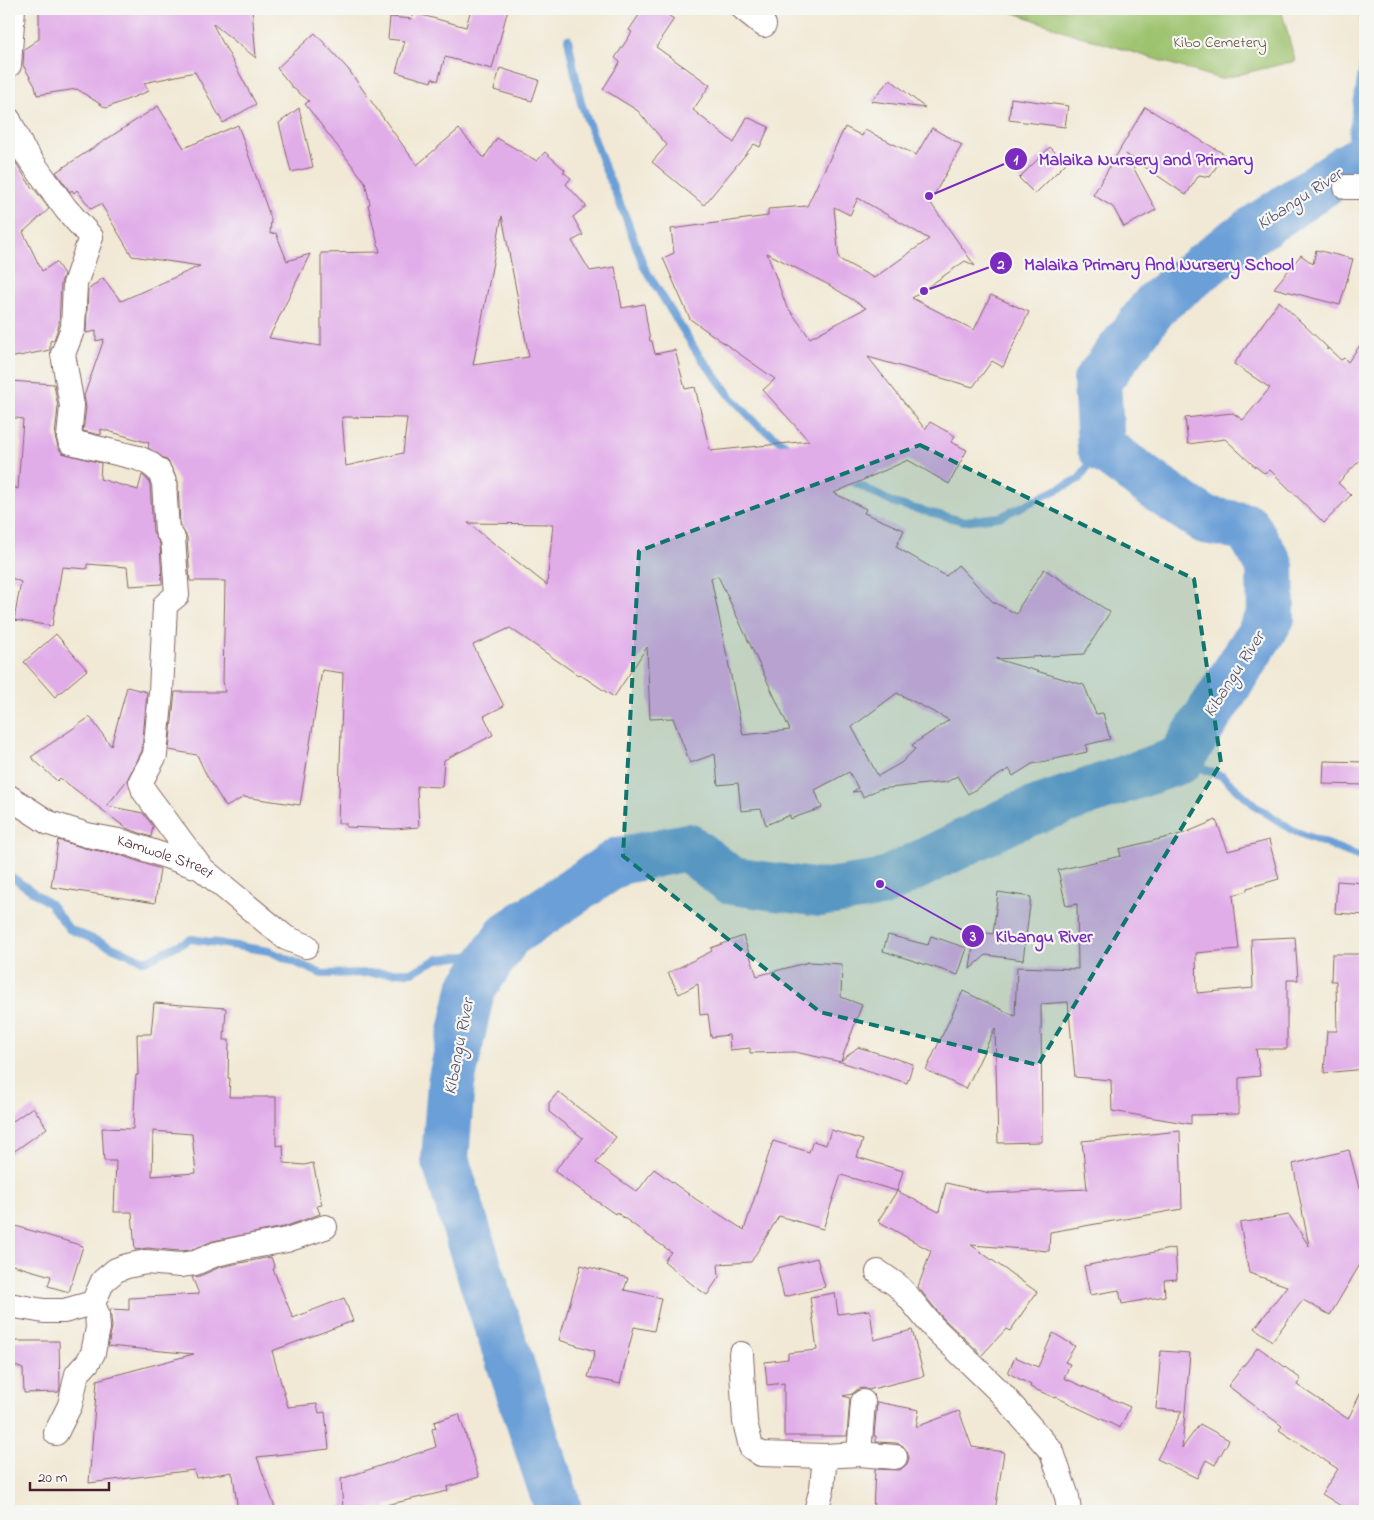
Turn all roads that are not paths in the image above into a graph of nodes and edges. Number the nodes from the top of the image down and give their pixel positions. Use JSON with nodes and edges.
{"nodes":[{"id":1,"x":13,"y":9,"type":"edge"},
{"id":2,"x":744,"y":9,"type":"edge"},
{"id":3,"x":764,"y":25,"type":"dead end"},
{"id":4,"x":9,"y":64,"type":"edge"},
{"id":5,"x":9,"y":120,"type":"edge"},
{"id":6,"x":9,"y":798,"type":"edge"},
{"id":7,"x":201,"y":868,"type":"junction"},
{"id":8,"x":306,"y":946,"type":"dead end"},
{"id":9,"x":325,"y":1227,"type":"dead end"},
{"id":10,"x":878,"y":1272,"type":"dead end"},
{"id":11,"x":93,"y":1303,"type":"junction"},
{"id":12,"x":9,"y":1305,"type":"edge"},
{"id":13,"x":741,"y":1354,"type":"dead end"},
{"id":14,"x":863,"y":1402,"type":"dead end"},
{"id":15,"x":56,"y":1433,"type":"dead end"},
{"id":16,"x":859,"y":1454,"type":"junction"},
{"id":17,"x":824,"y":1456,"type":"junction"},
{"id":18,"x":895,"y":1457,"type":"dead end"},
{"id":19,"x":822,"y":1488,"type":"junction"},
{"id":20,"x":816,"y":1511,"type":"edge"},
{"id":21,"x":835,"y":1511,"type":"edge"},
{"id":22,"x":1069,"y":1511,"type":"edge"}],
"edges":[{"from":1,"to":4,"type":"street"},
{"from":2,"to":3,"type":"street"},
{"from":5,"to":7,"type":"street"},
{"from":6,"to":7,"type":"street","name":"Kamwole Street"},
{"from":7,"to":8,"type":"street","name":"Kamwole Street"},
{"from":9,"to":11,"type":"street"},
{"from":10,"to":22,"type":"street"},
{"from":11,"to":12,"type":"street"},
{"from":11,"to":15,"type":"street"},
{"from":13,"to":17,"type":"street"},
{"from":14,"to":16,"type":"street"},
{"from":16,"to":17,"type":"street"},
{"from":16,"to":18,"type":"street"},
{"from":17,"to":19,"type":"street"},
{"from":19,"to":20,"type":"street"},
{"from":19,"to":21,"type":"street"}]}
